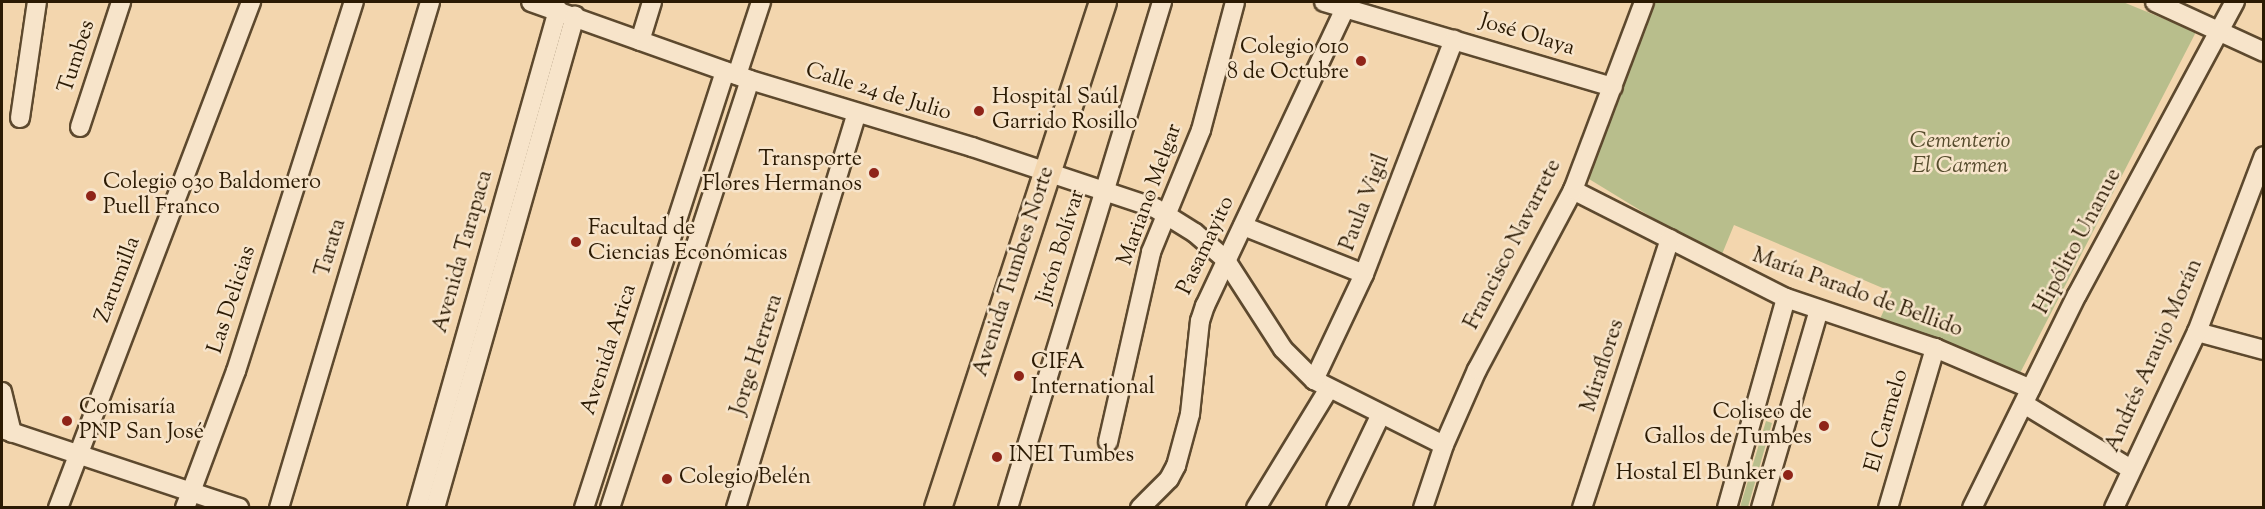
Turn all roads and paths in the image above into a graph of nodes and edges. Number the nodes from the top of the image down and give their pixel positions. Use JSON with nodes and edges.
{"nodes":[{"id":1,"x":37,"y":2,"type":"edge"},
{"id":2,"x":121,"y":2,"type":"edge"},
{"id":3,"x":251,"y":2,"type":"edge"},
{"id":4,"x":354,"y":2,"type":"edge"},
{"id":5,"x":430,"y":2,"type":"edge"},
{"id":6,"x":531,"y":2,"type":"edge"},
{"id":7,"x":652,"y":2,"type":"edge"},
{"id":8,"x":761,"y":2,"type":"edge"},
{"id":9,"x":1103,"y":2,"type":"edge"},
{"id":10,"x":1119,"y":2,"type":"edge"},
{"id":11,"x":1162,"y":2,"type":"edge"},
{"id":12,"x":1235,"y":2,"type":"edge"},
{"id":13,"x":1324,"y":2,"type":"edge"},
{"id":14,"x":1644,"y":2,"type":"edge"},
{"id":15,"x":2155,"y":2,"type":"edge"},
{"id":16,"x":2235,"y":2,"type":"edge"},
{"id":17,"x":1345,"y":8,"type":"junction"},
{"id":18,"x":568,"y":10,"type":"edge"},
{"id":19,"x":2221,"y":29,"type":"junction"},
{"id":20,"x":1454,"y":40,"type":"junction"},
{"id":21,"x":640,"y":41,"type":"junction"},
{"id":22,"x":2264,"y":52,"type":"edge"},
{"id":23,"x":738,"y":75,"type":"junction"},
{"id":24,"x":1613,"y":87,"type":"junction"},
{"id":25,"x":857,"y":113,"type":"junction"},
{"id":26,"x":20,"y":118,"type":"dead end"},
{"id":27,"x":80,"y":127,"type":"dead end"},
{"id":28,"x":2264,"y":156,"type":"edge"},
{"id":29,"x":1054,"y":177,"type":"junction"},
{"id":30,"x":1573,"y":190,"type":"junction"},
{"id":31,"x":1104,"y":193,"type":"junction"},
{"id":32,"x":1168,"y":214,"type":"junction"},
{"id":33,"x":1243,"y":226,"type":"junction"},
{"id":34,"x":1671,"y":238,"type":"junction"},
{"id":35,"x":1225,"y":259,"type":"junction"},
{"id":36,"x":1364,"y":274,"type":"junction"},
{"id":37,"x":1786,"y":298,"type":"junction"},
{"id":38,"x":1819,"y":310,"type":"junction"},
{"id":39,"x":2197,"y":332,"type":"junction"},
{"id":40,"x":1935,"y":348,"type":"junction"},
{"id":41,"x":2264,"y":350,"type":"edge"},
{"id":42,"x":1321,"y":385,"type":"junction"},
{"id":43,"x":2,"y":392,"type":"edge"},
{"id":44,"x":2027,"y":396,"type":"junction"},
{"id":45,"x":1380,"y":416,"type":"junction"},
{"id":46,"x":7,"y":431,"type":"edge"},
{"id":47,"x":1108,"y":442,"type":"dead end"},
{"id":48,"x":1444,"y":445,"type":"junction"},
{"id":49,"x":80,"y":454,"type":"junction"},
{"id":50,"x":2131,"y":469,"type":"junction"},
{"id":51,"x":188,"y":500,"type":"edge"},
{"id":52,"x":58,"y":507,"type":"edge"},
{"id":53,"x":239,"y":507,"type":"edge"},
{"id":54,"x":279,"y":507,"type":"edge"},
{"id":55,"x":417,"y":507,"type":"edge"},
{"id":56,"x":435,"y":507,"type":"edge"},
{"id":57,"x":584,"y":507,"type":"edge"},
{"id":58,"x":610,"y":507,"type":"edge"},
{"id":59,"x":737,"y":507,"type":"edge"},
{"id":60,"x":938,"y":507,"type":"edge"},
{"id":61,"x":955,"y":507,"type":"edge"},
{"id":62,"x":1008,"y":507,"type":"edge"},
{"id":63,"x":1140,"y":507,"type":"edge"},
{"id":64,"x":1256,"y":507,"type":"edge"},
{"id":65,"x":1336,"y":507,"type":"edge"},
{"id":66,"x":1423,"y":507,"type":"edge"},
{"id":67,"x":1582,"y":507,"type":"edge"},
{"id":68,"x":1727,"y":507,"type":"edge"},
{"id":69,"x":1761,"y":507,"type":"edge"},
{"id":70,"x":1888,"y":507,"type":"edge"},
{"id":71,"x":1972,"y":507,"type":"edge"},
{"id":72,"x":2114,"y":507,"type":"edge"}],
"edges":[{"from":1,"to":26,"type":"street"},
{"from":2,"to":27,"type":"street","name":"Tumbes"},
{"from":3,"to":49,"type":"street","name":"Zarumilla"},
{"from":4,"to":51,"type":"street","name":"Las Delicias"},
{"from":5,"to":54,"type":"street","name":"Tarata"},
{"from":6,"to":18,"type":"street","name":"Calle 24 de Julio"},
{"from":7,"to":21,"type":"street"},
{"from":8,"to":23,"type":"street"},
{"from":9,"to":29,"type":"highway","name":"Avenida Tumbes Norte"},
{"from":10,"to":29,"type":"highway","name":"Avenida Tumbes Norte"},
{"from":11,"to":31,"type":"street","name":"Jirón Bolívar"},
{"from":12,"to":32,"type":"street","name":"Mariano Melgar"},
{"from":13,"to":17,"type":"street","name":"José Olaya"},
{"from":14,"to":24,"type":"street","name":"Francisco Navarrete"},
{"from":15,"to":19,"type":"street"},
{"from":16,"to":19,"type":"street","name":"Hipólito Unanue"},
{"from":17,"to":20,"type":"street","name":"José Olaya"},
{"from":17,"to":33,"type":"street","name":"Pasamayito"},
{"from":18,"to":21,"type":"street","name":"Calle 24 de Julio"},
{"from":18,"to":55,"type":"street","name":"Avenida Tarapaca"},
{"from":18,"to":56,"type":"street"},
{"from":19,"to":22,"type":"street"},
{"from":19,"to":44,"type":"street","name":"Hipólito Unanue"},
{"from":20,"to":24,"type":"street","name":"José Olaya"},
{"from":20,"to":36,"type":"street","name":"Paula Vigil"},
{"from":21,"to":23,"type":"street","name":"Calle 24 de Julio"},
{"from":23,"to":25,"type":"street","name":"Calle 24 de Julio"},
{"from":23,"to":57,"type":"street","name":"Avenida Arica"},
{"from":23,"to":58,"type":"street"},
{"from":24,"to":30,"type":"street","name":"Francisco Navarrete"},
{"from":25,"to":29,"type":"street","name":"Calle 24 de Julio"},
{"from":25,"to":59,"type":"street","name":"Jorge Herrera"},
{"from":28,"to":39,"type":"street","name":"Andrés Araujo Morán"},
{"from":29,"to":31,"type":"street","name":"Calle 24 de Julio"},
{"from":29,"to":60,"type":"highway","name":"Avenida Tumbes Norte"},
{"from":29,"to":61,"type":"highway","name":"Avenida Tumbes Norte"},
{"from":30,"to":34,"type":"street","name":"María Parado de Bellido"},
{"from":30,"to":48,"type":"street","name":"Francisco Navarrete"},
{"from":31,"to":32,"type":"street","name":"Calle 24 de Julio"},
{"from":31,"to":62,"type":"street","name":"Jirón Bolívar"},
{"from":32,"to":35,"type":"street","name":"Calle 24 de Julio"},
{"from":32,"to":47,"type":"street","name":"Mariano Melgar"},
{"from":33,"to":35,"type":"street","name":"Pasamayito"},
{"from":33,"to":36,"type":"street"},
{"from":34,"to":37,"type":"street","name":"María Parado de Bellido"},
{"from":34,"to":67,"type":"street","name":"Miraflores"},
{"from":35,"to":42,"type":"street","name":"Calle 24 de Julio"},
{"from":35,"to":63,"type":"street","name":"Pasamayito"},
{"from":36,"to":42,"type":"street","name":"Paula Vigil"},
{"from":37,"to":38,"type":"street","name":"María Parado de Bellido"},
{"from":37,"to":68,"type":"street"},
{"from":38,"to":40,"type":"street","name":"María Parado de Bellido"},
{"from":38,"to":69,"type":"street"},
{"from":39,"to":41,"type":"street"},
{"from":39,"to":50,"type":"street","name":"Andrés Araujo Morán"},
{"from":40,"to":44,"type":"street","name":"María Parado de Bellido"},
{"from":40,"to":70,"type":"street","name":"El Carmelo"},
{"from":42,"to":45,"type":"street","name":"Calle 24 de Julio"},
{"from":42,"to":64,"type":"street","name":"Paula Vigil"},
{"from":43,"to":46,"type":"street"},
{"from":44,"to":50,"type":"street","name":"María Parado de Bellido"},
{"from":44,"to":71,"type":"street","name":"Hipólito Unanue"},
{"from":45,"to":48,"type":"street","name":"Calle 24 de Julio"},
{"from":45,"to":65,"type":"street"},
{"from":46,"to":49,"type":"street"},
{"from":48,"to":66,"type":"street","name":"Francisco Navarrete"},
{"from":49,"to":51,"type":"street"},
{"from":49,"to":52,"type":"street","name":"Zarumilla"},
{"from":50,"to":72,"type":"street","name":"Andrés Araujo Morán"},
{"from":51,"to":53,"type":"street"}]}
